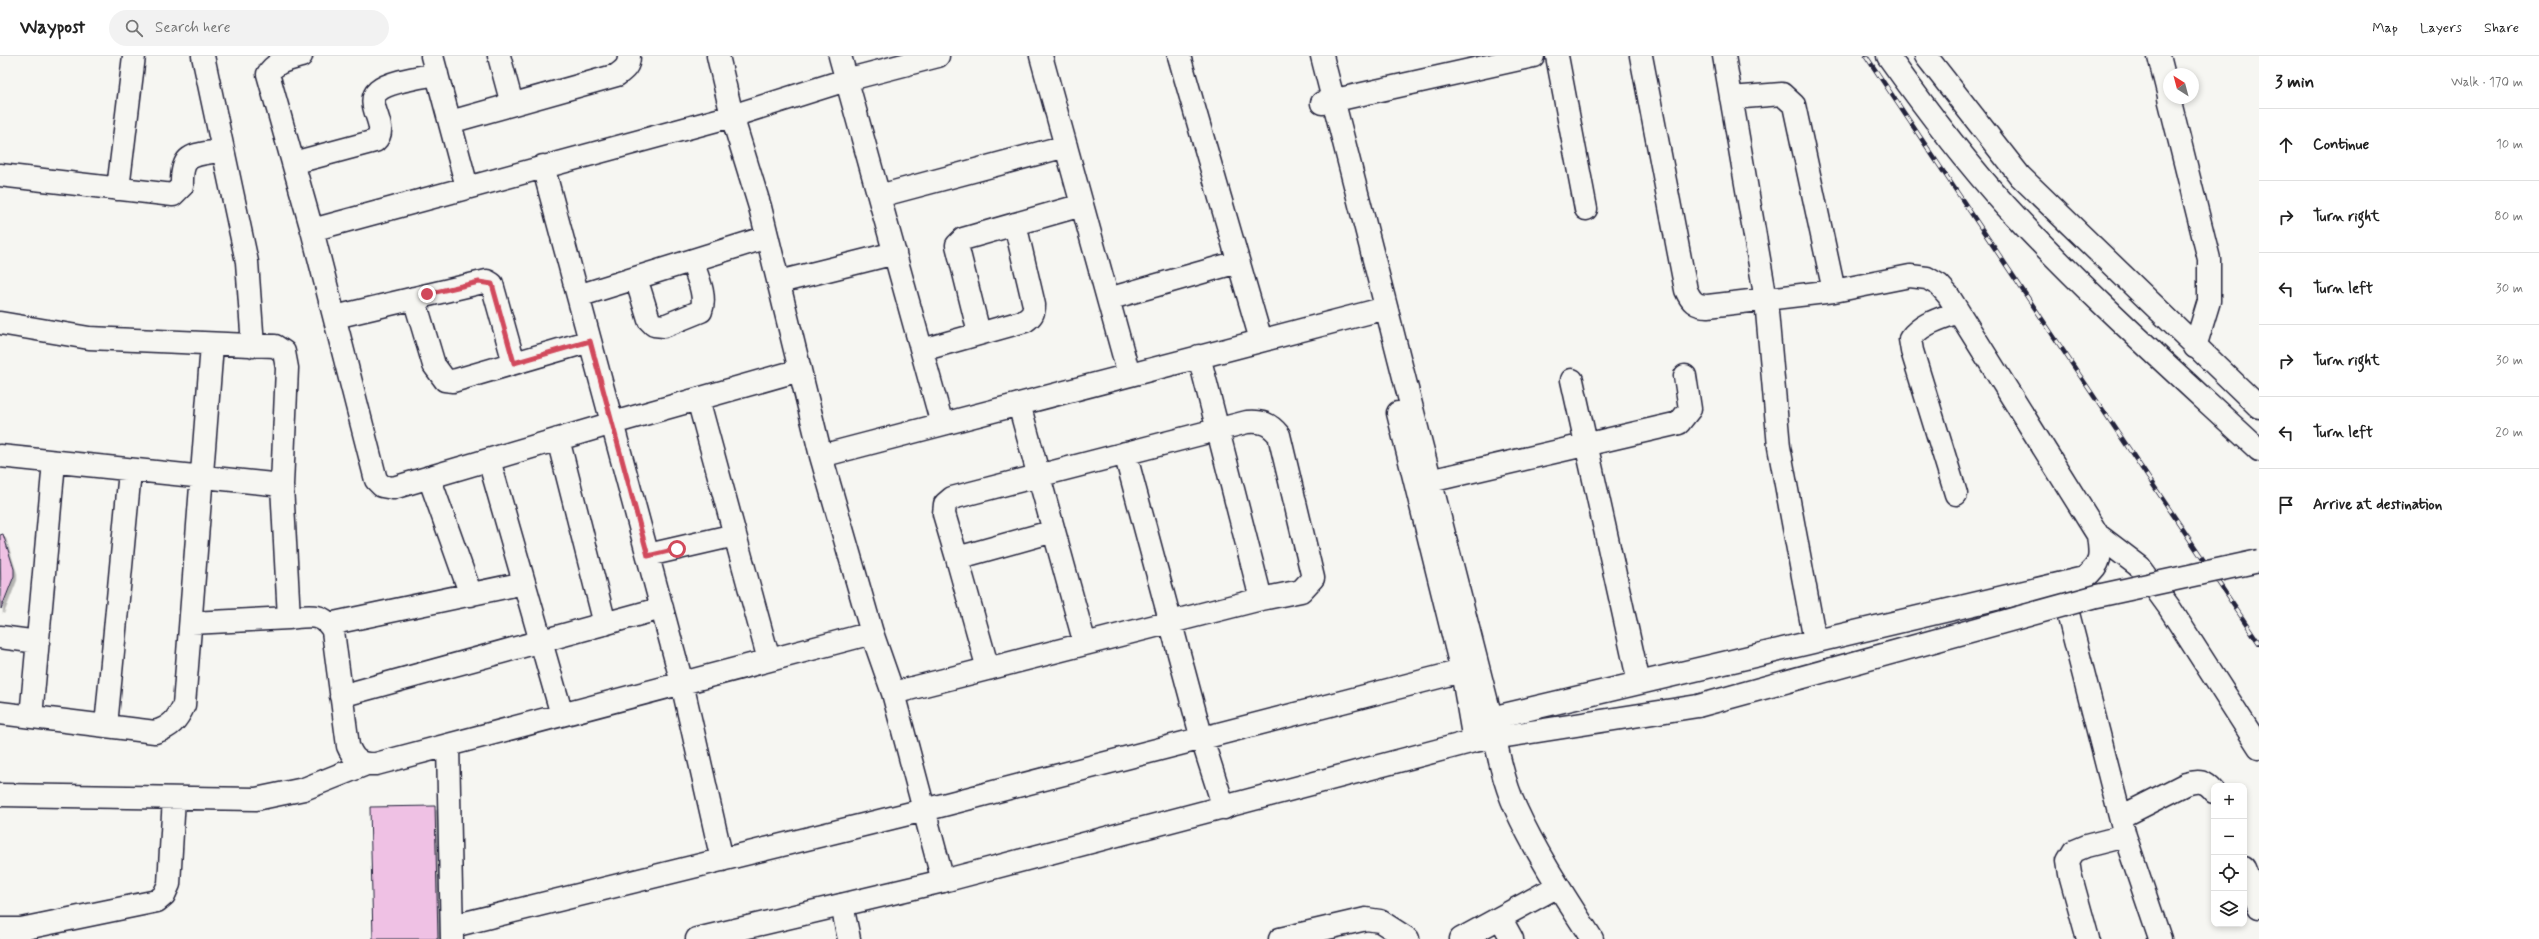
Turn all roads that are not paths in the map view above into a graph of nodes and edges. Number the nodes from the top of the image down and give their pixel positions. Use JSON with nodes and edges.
{"nodes":[{"id":1,"x":134,"y":56,"type":"edge"},
{"id":2,"x":203,"y":56,"type":"edge"},
{"id":3,"x":301,"y":56,"type":"edge"},
{"id":4,"x":499,"y":56,"type":"edge"},
{"id":5,"x":629,"y":56,"type":"edge"},
{"id":6,"x":718,"y":56,"type":"edge"},
{"id":7,"x":840,"y":56,"type":"edge"},
{"id":8,"x":938,"y":56,"type":"edge"},
{"id":9,"x":1041,"y":56,"type":"edge"},
{"id":10,"x":1179,"y":56,"type":"edge"},
{"id":11,"x":1309,"y":56,"type":"edge"},
{"id":12,"x":1322,"y":56,"type":"edge"},
{"id":13,"x":1533,"y":56,"type":"edge"},
{"id":14,"x":1557,"y":56,"type":"edge"},
{"id":15,"x":1641,"y":56,"type":"edge"},
{"id":16,"x":1724,"y":56,"type":"edge"},
{"id":17,"x":1888,"y":56,"type":"edge"},
{"id":18,"x":1926,"y":56,"type":"edge"},
{"id":19,"x":2159,"y":56,"type":"edge"},
{"id":20,"x":435,"y":65,"type":"edge"},
{"id":21,"x":2163,"y":72,"type":"edge"},
{"id":22,"x":846,"y":80,"type":"junction"},
{"id":23,"x":1731,"y":98,"type":"junction"},
{"id":24,"x":1328,"y":102,"type":"junction"},
{"id":25,"x":512,"y":104,"type":"junction"},
{"id":26,"x":2171,"y":104,"type":"edge"},
{"id":27,"x":732,"y":116,"type":"junction"},
{"id":28,"x":450,"y":122,"type":"junction"},
{"id":29,"x":1066,"y":146,"type":"junction"},
{"id":30,"x":224,"y":150,"type":"junction"},
{"id":31,"x":293,"y":163,"type":"junction"},
{"id":32,"x":543,"y":166,"type":"junction"},
{"id":33,"x":0,"y":175,"type":"edge"},
{"id":34,"x":468,"y":187,"type":"junction"},
{"id":35,"x":118,"y":189,"type":"junction"},
{"id":36,"x":879,"y":196,"type":"junction"},
{"id":37,"x":1082,"y":205,"type":"junction"},
{"id":38,"x":1586,"y":209,"type":"dead end"},
{"id":39,"x":1015,"y":224,"type":"junction"},
{"id":40,"x":312,"y":230,"type":"junction"},
{"id":41,"x":768,"y":237,"type":"junction"},
{"id":42,"x":895,"y":253,"type":"junction"},
{"id":43,"x":692,"y":261,"type":"junction"},
{"id":44,"x":1238,"y":262,"type":"junction"},
{"id":45,"x":636,"y":278,"type":"junction"},
{"id":46,"x":779,"y":282,"type":"junction"},
{"id":47,"x":1834,"y":291,"type":"junction"},
{"id":48,"x":578,"y":296,"type":"junction"},
{"id":49,"x":414,"y":298,"type":"junction"},
{"id":50,"x":1108,"y":299,"type":"junction"},
{"id":51,"x":1766,"y":300,"type":"junction"},
{"id":52,"x":1380,"y":310,"type":"junction"},
{"id":53,"x":1958,"y":312,"type":"junction"},
{"id":54,"x":335,"y":317,"type":"junction"},
{"id":55,"x":0,"y":323,"type":"edge"},
{"id":56,"x":979,"y":334,"type":"junction"},
{"id":57,"x":1260,"y":340,"type":"junction"},
{"id":58,"x":590,"y":341,"type":"junction"},
{"id":59,"x":212,"y":344,"type":"junction"},
{"id":60,"x":253,"y":346,"type":"junction"},
{"id":61,"x":2195,"y":347,"type":"junction"},
{"id":62,"x":922,"y":350,"type":"junction"},
{"id":63,"x":1199,"y":356,"type":"junction"},
{"id":64,"x":514,"y":363,"type":"junction"},
{"id":65,"x":800,"y":370,"type":"junction"},
{"id":66,"x":1129,"y":375,"type":"junction"},
{"id":67,"x":1685,"y":376,"type":"dead end"},
{"id":68,"x":1572,"y":380,"type":"dead end"},
{"id":69,"x":698,"y":399,"type":"junction"},
{"id":70,"x":1018,"y":404,"type":"junction"},
{"id":71,"x":2259,"y":408,"type":"edge"},
{"id":72,"x":613,"y":423,"type":"junction"},
{"id":73,"x":942,"y":424,"type":"junction"},
{"id":74,"x":1218,"y":430,"type":"junction"},
{"id":75,"x":558,"y":439,"type":"junction"},
{"id":76,"x":1587,"y":443,"type":"junction"},
{"id":77,"x":2259,"y":450,"type":"edge"},
{"id":78,"x":1125,"y":453,"type":"junction"},
{"id":79,"x":0,"y":456,"type":"edge"},
{"id":80,"x":821,"y":456,"type":"junction"},
{"id":81,"x":489,"y":460,"type":"junction"},
{"id":82,"x":54,"y":462,"type":"junction"},
{"id":83,"x":130,"y":471,"type":"junction"},
{"id":84,"x":1039,"y":476,"type":"junction"},
{"id":85,"x":429,"y":477,"type":"junction"},
{"id":86,"x":203,"y":478,"type":"junction"},
{"id":87,"x":1423,"y":482,"type":"junction"},
{"id":88,"x":282,"y":485,"type":"junction"},
{"id":89,"x":1956,"y":494,"type":"dead end"},
{"id":90,"x":1054,"y":531,"type":"junction"},
{"id":91,"x":735,"y":535,"type":"junction"},
{"id":92,"x":2098,"y":535,"type":"junction"},
{"id":93,"x":648,"y":556,"type":"junction"},
{"id":94,"x":956,"y":558,"type":"junction"},
{"id":95,"x":2259,"y":561,"type":"edge"},
{"id":96,"x":524,"y":583,"type":"junction"},
{"id":97,"x":2060,"y":583,"type":"junction"},
{"id":98,"x":470,"y":595,"type":"junction"},
{"id":99,"x":1261,"y":599,"type":"junction"},
{"id":100,"x":662,"y":608,"type":"junction"},
{"id":101,"x":289,"y":618,"type":"junction"},
{"id":102,"x":1171,"y":622,"type":"junction"},
{"id":103,"x":191,"y":623,"type":"junction"},
{"id":104,"x":329,"y":624,"type":"junction"},
{"id":105,"x":605,"y":624,"type":"junction"},
{"id":106,"x":872,"y":633,"type":"junction"},
{"id":107,"x":0,"y":637,"type":"edge"},
{"id":108,"x":541,"y":641,"type":"junction"},
{"id":109,"x":1815,"y":641,"type":"junction"},
{"id":110,"x":38,"y":642,"type":"junction"},
{"id":111,"x":1086,"y":644,"type":"junction"},
{"id":112,"x":769,"y":660,"type":"junction"},
{"id":113,"x":988,"y":669,"type":"junction"},
{"id":114,"x":1462,"y":671,"type":"junction"},
{"id":115,"x":682,"y":683,"type":"junction"},
{"id":116,"x":1639,"y":683,"type":"junction"},
{"id":117,"x":893,"y":693,"type":"junction"},
{"id":118,"x":341,"y":696,"type":"junction"},
{"id":119,"x":0,"y":713,"type":"edge"},
{"id":120,"x":562,"y":715,"type":"junction"},
{"id":121,"x":31,"y":717,"type":"junction"},
{"id":122,"x":106,"y":726,"type":"junction"},
{"id":123,"x":1493,"y":728,"type":"junction"},
{"id":124,"x":1202,"y":738,"type":"junction"},
{"id":125,"x":1474,"y":741,"type":"junction"},
{"id":126,"x":448,"y":745,"type":"junction"},
{"id":127,"x":2259,"y":746,"type":"edge"},
{"id":128,"x":364,"y":765,"type":"junction"},
{"id":129,"x":2211,"y":788,"type":"edge"},
{"id":130,"x":0,"y":795,"type":"edge"},
{"id":131,"x":174,"y":798,"type":"junction"},
{"id":132,"x":1224,"y":808,"type":"junction"},
{"id":133,"x":924,"y":810,"type":"junction"},
{"id":134,"x":2123,"y":826,"type":"junction"},
{"id":135,"x":722,"y":860,"type":"junction"},
{"id":136,"x":2247,"y":876,"type":"edge"},
{"id":137,"x":943,"y":881,"type":"junction"},
{"id":138,"x":1558,"y":886,"type":"junction"},
{"id":139,"x":842,"y":905,"type":"junction"},
{"id":140,"x":2259,"y":907,"type":"edge"},
{"id":141,"x":1501,"y":920,"type":"junction"},
{"id":142,"x":0,"y":929,"type":"edge"},
{"id":143,"x":452,"y":932,"type":"edge"},
{"id":144,"x":697,"y":939,"type":"edge"},
{"id":145,"x":849,"y":939,"type":"edge"},
{"id":146,"x":1280,"y":939,"type":"edge"},
{"id":147,"x":1408,"y":939,"type":"edge"},
{"id":148,"x":1461,"y":939,"type":"edge"},
{"id":149,"x":1512,"y":939,"type":"edge"},
{"id":150,"x":1592,"y":939,"type":"edge"},
{"id":151,"x":2088,"y":939,"type":"edge"},
{"id":152,"x":2160,"y":939,"type":"edge"}],
"edges":[{"from":1,"to":35,"type":"main road"},
{"from":2,"to":30,"type":"main road"},
{"from":3,"to":31,"type":"main road"},
{"from":4,"to":25,"type":"main road"},
{"from":5,"to":25,"type":"main road"},
{"from":6,"to":27,"type":"main road"},
{"from":7,"to":22,"type":"main road"},
{"from":8,"to":22,"type":"main road"},
{"from":9,"to":29,"type":"main road"},
{"from":10,"to":44,"type":"main road"},
{"from":11,"to":24,"type":"main road"},
{"from":12,"to":24,"type":"main road"},
{"from":13,"to":24,"type":"main road"},
{"from":14,"to":38,"type":"main road"},
{"from":15,"to":51,"type":"main road"},
{"from":16,"to":23,"type":"main road"},
{"from":17,"to":77,"type":"main road"},
{"from":18,"to":61,"type":"main road"},
{"from":19,"to":21,"type":"main road"},
{"from":20,"to":28,"type":"main road"},
{"from":20,"to":31,"type":"main road"},
{"from":22,"to":27,"type":"main road"},
{"from":22,"to":36,"type":"main road"},
{"from":23,"to":47,"type":"main road"},
{"from":23,"to":51,"type":"main road"},
{"from":24,"to":52,"type":"main road"},
{"from":25,"to":28,"type":"main road"},
{"from":26,"to":61,"type":"main road"},
{"from":27,"to":32,"type":"main road"},
{"from":27,"to":41,"type":"main road"},
{"from":28,"to":34,"type":"main road"},
{"from":29,"to":36,"type":"main road"},
{"from":29,"to":37,"type":"main road"},
{"from":30,"to":35,"type":"main road"},
{"from":30,"to":60,"type":"main road"},
{"from":31,"to":40,"type":"main road"},
{"from":32,"to":34,"type":"main road"},
{"from":32,"to":48,"type":"main road"},
{"from":33,"to":35,"type":"main road"},
{"from":34,"to":40,"type":"main road"},
{"from":36,"to":42,"type":"main road"},
{"from":37,"to":39,"type":"main road"},
{"from":37,"to":50,"type":"main road"},
{"from":39,"to":56,"type":"main road"},
{"from":39,"to":56,"type":"main road"},
{"from":40,"to":54,"type":"main road"},
{"from":41,"to":43,"type":"main road"},
{"from":41,"to":46,"type":"main road"},
{"from":42,"to":46,"type":"main road"},
{"from":42,"to":62,"type":"main road"},
{"from":43,"to":45,"type":"main road"},
{"from":43,"to":45,"type":"main road"},
{"from":44,"to":50,"type":"main road"},
{"from":44,"to":57,"type":"main road"},
{"from":45,"to":48,"type":"main road"},
{"from":46,"to":65,"type":"main road"},
{"from":47,"to":51,"type":"main road"},
{"from":47,"to":53,"type":"main road"},
{"from":48,"to":58,"type":"main road"},
{"from":49,"to":54,"type":"main road"},
{"from":49,"to":64,"type":"main road"},
{"from":49,"to":64,"type":"main road"},
{"from":50,"to":66,"type":"main road"},
{"from":51,"to":109,"type":"main road"},
{"from":52,"to":57,"type":"main road"},
{"from":52,"to":87,"type":"main road"},
{"from":53,"to":89,"type":"main road"},
{"from":53,"to":92,"type":"main road"},
{"from":54,"to":85,"type":"main road"},
{"from":55,"to":59,"type":"main road"},
{"from":56,"to":62,"type":"main road"},
{"from":57,"to":63,"type":"main road"},
{"from":58,"to":64,"type":"main road"},
{"from":58,"to":72,"type":"main road"},
{"from":59,"to":60,"type":"main road"},
{"from":59,"to":86,"type":"main road"},
{"from":60,"to":88,"type":"main road"},
{"from":61,"to":71,"type":"main road"},
{"from":62,"to":73,"type":"main road"},
{"from":63,"to":66,"type":"main road"},
{"from":63,"to":74,"type":"main road"},
{"from":65,"to":69,"type":"main road"},
{"from":65,"to":80,"type":"main road"},
{"from":66,"to":70,"type":"main road"},
{"from":67,"to":76,"type":"main road"},
{"from":68,"to":76,"type":"main road"},
{"from":69,"to":72,"type":"main road"},
{"from":69,"to":91,"type":"main road"},
{"from":70,"to":73,"type":"main road"},
{"from":70,"to":84,"type":"main road"},
{"from":72,"to":75,"type":"main road"},
{"from":72,"to":93,"type":"main road"},
{"from":73,"to":80,"type":"main road"},
{"from":74,"to":78,"type":"main road"},
{"from":74,"to":99,"type":"main road"},
{"from":74,"to":99,"type":"main road"},
{"from":75,"to":81,"type":"main road"},
{"from":75,"to":105,"type":"main road"},
{"from":76,"to":87,"type":"main road"},
{"from":76,"to":116,"type":"main road"},
{"from":78,"to":84,"type":"main road"},
{"from":78,"to":102,"type":"main road"},
{"from":79,"to":82,"type":"main road"},
{"from":80,"to":106,"type":"main road"},
{"from":81,"to":85,"type":"main road"},
{"from":81,"to":96,"type":"main road"},
{"from":82,"to":83,"type":"main road"},
{"from":82,"to":110,"type":"main road"},
{"from":83,"to":86,"type":"main road"},
{"from":83,"to":122,"type":"main road"},
{"from":84,"to":90,"type":"main road"},
{"from":84,"to":94,"type":"main road"},
{"from":85,"to":98,"type":"main road"},
{"from":86,"to":88,"type":"main road"},
{"from":86,"to":103,"type":"main road"},
{"from":87,"to":114,"type":"main road"},
{"from":87,"to":123,"type":"main road"},
{"from":88,"to":101,"type":"main road"},
{"from":90,"to":94,"type":"main road"},
{"from":90,"to":111,"type":"main road"},
{"from":91,"to":93,"type":"main road"},
{"from":91,"to":112,"type":"main road"},
{"from":92,"to":97,"type":"main road"},
{"from":92,"to":127,"type":"main road"},
{"from":93,"to":100,"type":"main road"},
{"from":94,"to":113,"type":"main road"},
{"from":95,"to":123,"type":"main road","bridge":true},
{"from":96,"to":98,"type":"main road"},
{"from":96,"to":108,"type":"main road"},
{"from":97,"to":109,"type":"main road"},
{"from":97,"to":134,"type":"main road"},
{"from":98,"to":104,"type":"main road"},
{"from":99,"to":102,"type":"main road"},
{"from":100,"to":105,"type":"main road"},
{"from":100,"to":115,"type":"main road"},
{"from":101,"to":103,"type":"main road"},
{"from":101,"to":104,"type":"main road"},
{"from":102,"to":111,"type":"main road"},
{"from":102,"to":124,"type":"main road"},
{"from":103,"to":122,"type":"main road"},
{"from":104,"to":118,"type":"main road"},
{"from":105,"to":108,"type":"main road"},
{"from":106,"to":112,"type":"main road"},
{"from":106,"to":117,"type":"main road"},
{"from":107,"to":110,"type":"main road"},
{"from":108,"to":118,"type":"main road"},
{"from":108,"to":120,"type":"main road"},
{"from":109,"to":116,"type":"main road"},
{"from":110,"to":121,"type":"main road"},
{"from":111,"to":113,"type":"main road"},
{"from":112,"to":115,"type":"main road"},
{"from":113,"to":117,"type":"main road"},
{"from":114,"to":124,"type":"main road"},
{"from":114,"to":125,"type":"main road"},
{"from":115,"to":120,"type":"main road"},
{"from":115,"to":135,"type":"main road"},
{"from":116,"to":123,"type":"main road"},
{"from":117,"to":133,"type":"main road"},
{"from":118,"to":128,"type":"main road"},
{"from":119,"to":121,"type":"main road"},
{"from":120,"to":126,"type":"main road"},
{"from":121,"to":122,"type":"main road"},
{"from":123,"to":125,"type":"main road"},
{"from":123,"to":138,"type":"main road"},
{"from":124,"to":132,"type":"main road"},
{"from":124,"to":133,"type":"main road"},
{"from":125,"to":132,"type":"main road"},
{"from":126,"to":128,"type":"main road"},
{"from":126,"to":143,"type":"main road"},
{"from":128,"to":131,"type":"main road"},
{"from":129,"to":134,"type":"main road"},
{"from":130,"to":131,"type":"main road"},
{"from":131,"to":142,"type":"main road"},
{"from":132,"to":137,"type":"main road"},
{"from":133,"to":135,"type":"main road"},
{"from":133,"to":137,"type":"main road"},
{"from":134,"to":151,"type":"main road"},
{"from":134,"to":152,"type":"main road"},
{"from":135,"to":143,"type":"main road"},
{"from":136,"to":140,"type":"main road"},
{"from":137,"to":139,"type":"main road"},
{"from":138,"to":141,"type":"main road"},
{"from":138,"to":150,"type":"main road"},
{"from":139,"to":144,"type":"main road"},
{"from":139,"to":145,"type":"main road"},
{"from":141,"to":148,"type":"main road"},
{"from":141,"to":149,"type":"main road"},
{"from":146,"to":147,"type":"main road"}]}
